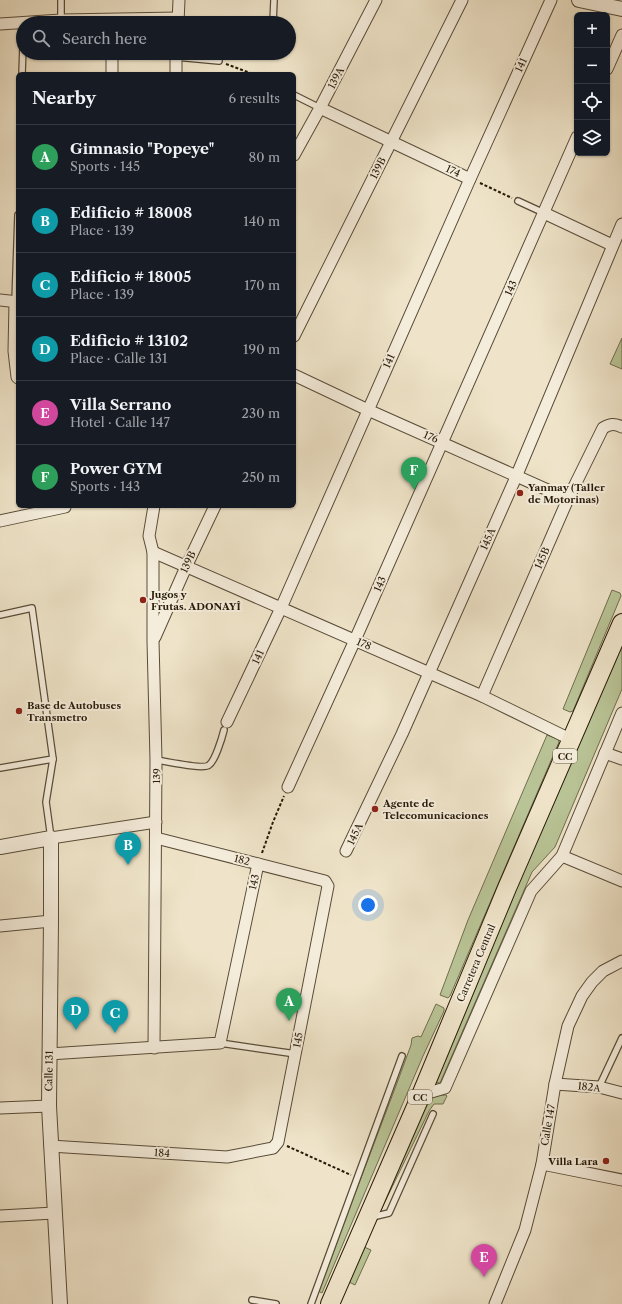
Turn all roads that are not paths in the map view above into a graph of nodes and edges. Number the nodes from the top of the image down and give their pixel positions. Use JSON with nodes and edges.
{"nodes":[{"id":1,"x":61,"y":0,"type":"edge"},
{"id":2,"x":179,"y":0,"type":"edge"},
{"id":3,"x":274,"y":0,"type":"edge"},
{"id":4,"x":376,"y":0,"type":"edge"},
{"id":5,"x":462,"y":0,"type":"edge"},
{"id":6,"x":551,"y":0,"type":"edge"},
{"id":7,"x":579,"y":0,"type":"edge"},
{"id":8,"x":622,"y":9,"type":"edge"},
{"id":9,"x":61,"y":16,"type":"edge"},
{"id":10,"x":178,"y":16,"type":"edge"},
{"id":11,"x":273,"y":16,"type":"edge"},
{"id":12,"x":16,"y":23,"type":"edge"},
{"id":13,"x":0,"y":24,"type":"edge"},
{"id":14,"x":622,"y":35,"type":"edge"},
{"id":15,"x":22,"y":60,"type":"edge"},
{"id":16,"x":112,"y":60,"type":"edge"},
{"id":17,"x":176,"y":60,"type":"edge"},
{"id":18,"x":212,"y":60,"type":"edge"},
{"id":19,"x":219,"y":61,"type":"road end"},
{"id":20,"x":610,"y":62,"type":"edge"},
{"id":21,"x":22,"y":72,"type":"edge"},
{"id":22,"x":112,"y":72,"type":"edge"},
{"id":23,"x":176,"y":72,"type":"edge"},
{"id":24,"x":296,"y":96,"type":"edge"},
{"id":25,"x":320,"y":108,"type":"junction"},
{"id":26,"x":391,"y":143,"type":"junction"},
{"id":27,"x":574,"y":144,"type":"edge"},
{"id":28,"x":296,"y":151,"type":"edge"},
{"id":29,"x":470,"y":179,"type":"junction"},
{"id":30,"x":518,"y":201,"type":"road end"},
{"id":31,"x":544,"y":213,"type":"junction"},
{"id":32,"x":622,"y":224,"type":"edge"},
{"id":33,"x":612,"y":245,"type":"junction"},
{"id":34,"x":0,"y":300,"type":"edge"},
{"id":35,"x":16,"y":302,"type":"edge"},
{"id":36,"x":16,"y":318,"type":"edge"},
{"id":37,"x":296,"y":332,"type":"edge"},
{"id":38,"x":16,"y":368,"type":"edge"},
{"id":39,"x":296,"y":376,"type":"edge"},
{"id":40,"x":368,"y":410,"type":"junction"},
{"id":41,"x":622,"y":427,"type":"edge"},
{"id":42,"x":443,"y":443,"type":"junction"},
{"id":43,"x":516,"y":477,"type":"junction"},
{"id":44,"x":568,"y":499,"type":"junction"},
{"id":45,"x":61,"y":508,"type":"edge"},
{"id":46,"x":154,"y":508,"type":"edge"},
{"id":47,"x":214,"y":508,"type":"edge"},
{"id":48,"x":0,"y":521,"type":"edge"},
{"id":49,"x":153,"y":552,"type":"junction"},
{"id":50,"x":186,"y":567,"type":"junction"},
{"id":51,"x":281,"y":608,"type":"junction"},
{"id":52,"x":0,"y":615,"type":"edge"},
{"id":53,"x":622,"y":623,"type":"edge"},
{"id":54,"x":355,"y":640,"type":"junction"},
{"id":55,"x":153,"y":641,"type":"junction"},
{"id":56,"x":428,"y":673,"type":"junction"},
{"id":57,"x":482,"y":696,"type":"junction"},
{"id":58,"x":622,"y":713,"type":"edge"},
{"id":59,"x":226,"y":726,"type":"joint"},
{"id":60,"x":572,"y":740,"type":"junction"},
{"id":61,"x":606,"y":752,"type":"junction"},
{"id":62,"x":53,"y":759,"type":"junction"},
{"id":63,"x":622,"y":759,"type":"edge"},
{"id":64,"x":156,"y":760,"type":"junction"},
{"id":65,"x":0,"y":768,"type":"edge"},
{"id":66,"x":288,"y":787,"type":"road end"},
{"id":67,"x":156,"y":822,"type":"junction"},
{"id":68,"x":51,"y":838,"type":"junction"},
{"id":69,"x":156,"y":838,"type":"junction"},
{"id":70,"x":0,"y":847,"type":"edge"},
{"id":71,"x":346,"y":851,"type":"dead end"},
{"id":72,"x":562,"y":856,"type":"junction"},
{"id":73,"x":258,"y":864,"type":"junction"},
{"id":74,"x":622,"y":881,"type":"edge"},
{"id":75,"x":327,"y":883,"type":"joint"},
{"id":76,"x":51,"y":921,"type":"junction"},
{"id":77,"x":0,"y":926,"type":"edge"},
{"id":78,"x":622,"y":961,"type":"edge"},
{"id":79,"x":622,"y":1038,"type":"edge"},
{"id":80,"x":220,"y":1043,"type":"junction"},
{"id":81,"x":154,"y":1048,"type":"junction"},
{"id":82,"x":49,"y":1054,"type":"junction"},
{"id":83,"x":296,"y":1054,"type":"junction"},
{"id":84,"x":402,"y":1056,"type":"dead end"},
{"id":85,"x":555,"y":1084,"type":"junction"},
{"id":86,"x":599,"y":1087,"type":"junction"},
{"id":87,"x":622,"y":1093,"type":"edge"},
{"id":88,"x":421,"y":1095,"type":"junction"},
{"id":89,"x":49,"y":1106,"type":"junction"},
{"id":90,"x":0,"y":1108,"type":"edge"},
{"id":91,"x":432,"y":1114,"type":"dead end"},
{"id":92,"x":276,"y":1145,"type":"joint"},
{"id":93,"x":50,"y":1146,"type":"junction"},
{"id":94,"x":542,"y":1164,"type":"junction"},
{"id":95,"x":622,"y":1180,"type":"edge"},
{"id":96,"x":54,"y":1213,"type":"junction"},
{"id":97,"x":0,"y":1216,"type":"edge"},
{"id":98,"x":367,"y":1218,"type":"junction"},
{"id":99,"x":252,"y":1300,"type":"dead end"},
{"id":100,"x":60,"y":1304,"type":"edge"},
{"id":101,"x":276,"y":1304,"type":"edge"},
{"id":102,"x":311,"y":1304,"type":"edge"},
{"id":103,"x":330,"y":1304,"type":"edge"},
{"id":104,"x":495,"y":1304,"type":"edge"}],
"edges":[{"from":1,"to":9,"type":"lane"},
{"from":2,"to":10,"type":"street"},
{"from":3,"to":11,"type":"lane"},
{"from":4,"to":25,"type":"street","name":"139A"},
{"from":5,"to":26,"type":"street","name":"139B"},
{"from":6,"to":29,"type":"street","name":"141"},
{"from":7,"to":8,"type":"street"},
{"from":12,"to":13,"type":"street"},
{"from":14,"to":20,"type":"street"},
{"from":15,"to":21,"type":"lane"},
{"from":16,"to":22,"type":"street"},
{"from":17,"to":23,"type":"street"},
{"from":18,"to":19,"type":"lane"},
{"from":24,"to":25,"type":"lane","name":"174"},
{"from":25,"to":26,"type":"street","name":"174"},
{"from":25,"to":28,"type":"street","name":"139A"},
{"from":26,"to":29,"type":"street","name":"174"},
{"from":26,"to":37,"type":"street","name":"139B"},
{"from":27,"to":31,"type":"street","name":"143"},
{"from":29,"to":40,"type":"street","name":"141"},
{"from":30,"to":31,"type":"lane"},
{"from":31,"to":33,"type":"street"},
{"from":31,"to":42,"type":"street","name":"143"},
{"from":32,"to":33,"type":"street","name":"145A"},
{"from":33,"to":43,"type":"street","name":"145A"},
{"from":34,"to":35,"type":"street"},
{"from":36,"to":38,"type":"street"},
{"from":39,"to":40,"type":"street","name":"176"},
{"from":40,"to":42,"type":"street","name":"176"},
{"from":40,"to":51,"type":"street","name":"141"},
{"from":41,"to":44,"type":"street","name":"145B"},
{"from":42,"to":43,"type":"street","name":"176"},
{"from":42,"to":54,"type":"street","name":"143"},
{"from":43,"to":44,"type":"street","name":"176"},
{"from":43,"to":56,"type":"street","name":"145A"},
{"from":44,"to":57,"type":"street","name":"145B"},
{"from":45,"to":48,"type":"street"},
{"from":46,"to":49,"type":"street","name":"139"},
{"from":47,"to":50,"type":"street","name":"139B"},
{"from":49,"to":50,"type":"street","name":"178"},
{"from":49,"to":55,"type":"street","name":"139"},
{"from":50,"to":51,"type":"street","name":"178"},
{"from":50,"to":55,"type":"street","name":"139B"},
{"from":51,"to":54,"type":"street","name":"178"},
{"from":51,"to":59,"type":"street","name":"141"},
{"from":52,"to":62,"type":"lane"},
{"from":53,"to":60,"type":"main road","name":"Carretera Central","number":"CC"},
{"from":54,"to":56,"type":"street","name":"178"},
{"from":54,"to":66,"type":"street","name":"143"},
{"from":55,"to":64,"type":"street","name":"139"},
{"from":56,"to":57,"type":"street","name":"178"},
{"from":56,"to":71,"type":"street","name":"145A"},
{"from":57,"to":60,"type":"street","name":"178"},
{"from":58,"to":61,"type":"street"},
{"from":59,"to":64,"type":"lane"},
{"from":60,"to":88,"type":"main road","name":"Carretera Central","number":"CC"},
{"from":61,"to":63,"type":"street"},
{"from":61,"to":72,"type":"street"},
{"from":62,"to":65,"type":"lane"},
{"from":62,"to":68,"type":"lane"},
{"from":64,"to":67,"type":"street","name":"139"},
{"from":67,"to":68,"type":"street"},
{"from":67,"to":69,"type":"street","name":"139"},
{"from":68,"to":70,"type":"street"},
{"from":68,"to":76,"type":"street","name":"Calle 131"},
{"from":69,"to":73,"type":"street","name":"182"},
{"from":69,"to":81,"type":"street","name":"139"},
{"from":72,"to":74,"type":"street"},
{"from":72,"to":88,"type":"street"},
{"from":73,"to":75,"type":"street","name":"182"},
{"from":73,"to":80,"type":"street","name":"143"},
{"from":75,"to":83,"type":"street","name":"145"},
{"from":76,"to":77,"type":"street"},
{"from":76,"to":82,"type":"street","name":"Calle 131"},
{"from":78,"to":85,"type":"street","name":"Calle 147"},
{"from":79,"to":86,"type":"lane"},
{"from":80,"to":81,"type":"street"},
{"from":80,"to":83,"type":"lane"},
{"from":81,"to":82,"type":"street"},
{"from":82,"to":89,"type":"street","name":"Calle 131"},
{"from":83,"to":92,"type":"street","name":"145"},
{"from":84,"to":102,"type":"lane"},
{"from":85,"to":86,"type":"street","name":"182А"},
{"from":85,"to":94,"type":"street","name":"Calle 147"},
{"from":86,"to":87,"type":"street","name":"182А"},
{"from":88,"to":98,"type":"main road","name":"Carretera Central","number":"CC"},
{"from":89,"to":90,"type":"street"},
{"from":89,"to":93,"type":"street","name":"Calle 131"},
{"from":91,"to":98,"type":"lane"},
{"from":92,"to":93,"type":"street","name":"184"},
{"from":93,"to":96,"type":"street","name":"Calle 131"},
{"from":94,"to":95,"type":"street"},
{"from":94,"to":104,"type":"street","name":"Calle 147"},
{"from":96,"to":97,"type":"street"},
{"from":96,"to":100,"type":"street","name":"Calle 131"},
{"from":98,"to":103,"type":"main road","name":"Carretera Central","number":"CC"},
{"from":99,"to":101,"type":"lane"}]}
